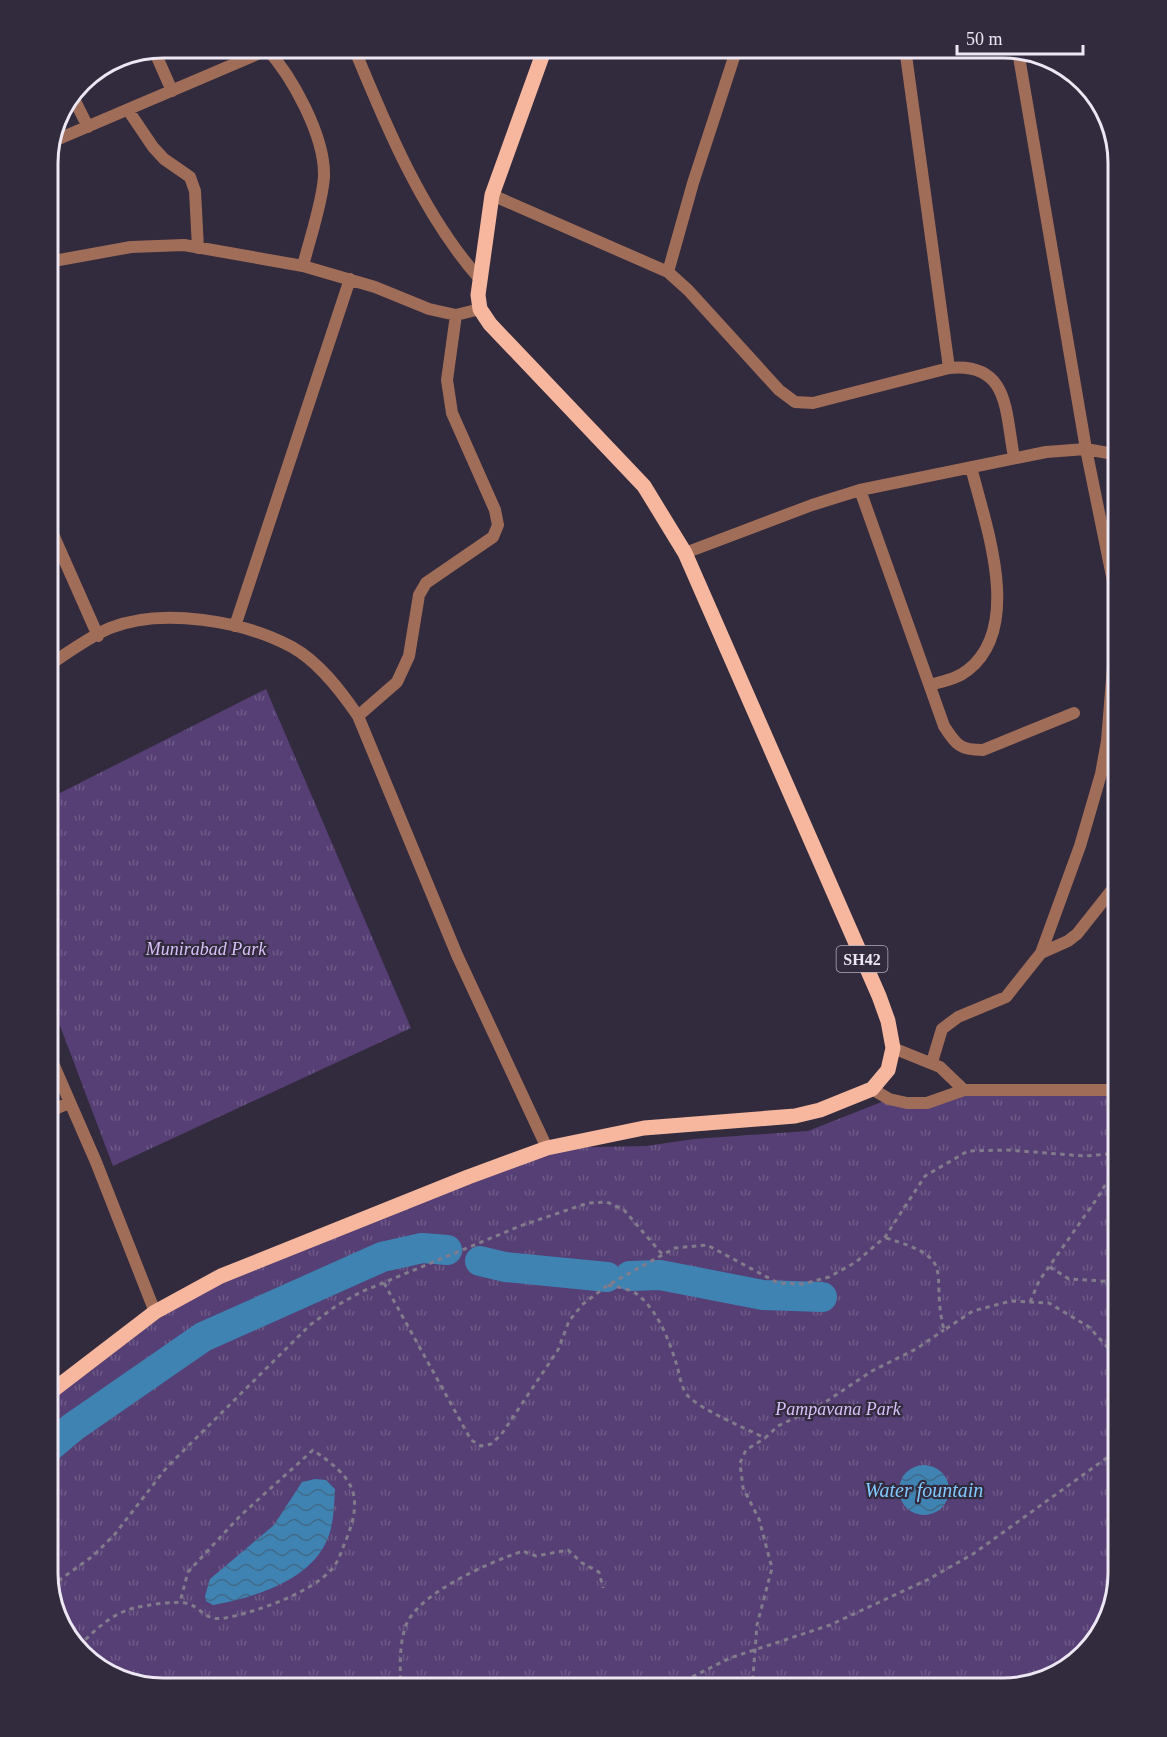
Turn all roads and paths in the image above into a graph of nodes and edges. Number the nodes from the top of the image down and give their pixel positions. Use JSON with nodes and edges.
{"nodes":[{"id":1,"x":158,"y":58,"type":"edge"},
{"id":2,"x":246,"y":58,"type":"edge"},
{"id":3,"x":276,"y":58,"type":"edge"},
{"id":4,"x":359,"y":58,"type":"edge"},
{"id":5,"x":541,"y":58,"type":"edge"},
{"id":6,"x":733,"y":59,"type":"edge"},
{"id":7,"x":906,"y":59,"type":"edge"},
{"id":8,"x":1020,"y":60,"type":"edge"},
{"id":9,"x":172,"y":91,"type":"junction"},
{"id":10,"x":77,"y":105,"type":"edge"},
{"id":11,"x":128,"y":110,"type":"junction"},
{"id":12,"x":88,"y":128,"type":"junction"},
{"id":13,"x":62,"y":138,"type":"edge"},
{"id":14,"x":492,"y":195,"type":"junction"},
{"id":15,"x":198,"y":248,"type":"junction"},
{"id":16,"x":59,"y":260,"type":"edge"},
{"id":17,"x":303,"y":266,"type":"junction"},
{"id":18,"x":668,"y":272,"type":"junction"},
{"id":19,"x":479,"y":278,"type":"junction"},
{"id":20,"x":350,"y":279,"type":"junction"},
{"id":21,"x":480,"y":309,"type":"junction"},
{"id":22,"x":456,"y":315,"type":"junction"},
{"id":23,"x":949,"y":368,"type":"junction"},
{"id":24,"x":1086,"y":449,"type":"junction"},
{"id":25,"x":1108,"y":453,"type":"edge"},
{"id":26,"x":1014,"y":457,"type":"junction"},
{"id":27,"x":971,"y":466,"type":"junction"},
{"id":28,"x":861,"y":490,"type":"junction"},
{"id":29,"x":59,"y":547,"type":"edge"},
{"id":30,"x":686,"y":554,"type":"junction"},
{"id":31,"x":1108,"y":557,"type":"edge"},
{"id":32,"x":235,"y":626,"type":"junction"},
{"id":33,"x":98,"y":636,"type":"junction"},
{"id":34,"x":59,"y":660,"type":"edge"},
{"id":35,"x":930,"y":685,"type":"junction"},
{"id":36,"x":1074,"y":713,"type":"dead end"},
{"id":37,"x":358,"y":716,"type":"junction"},
{"id":38,"x":1108,"y":729,"type":"edge"},
{"id":39,"x":1108,"y":895,"type":"edge"},
{"id":40,"x":1041,"y":953,"type":"junction"},
{"id":41,"x":893,"y":1048,"type":"junction"},
{"id":42,"x":932,"y":1062,"type":"junction"},
{"id":43,"x":58,"y":1077,"type":"edge"},
{"id":44,"x":872,"y":1089,"type":"junction"},
{"id":45,"x":964,"y":1090,"type":"junction"},
{"id":46,"x":1108,"y":1090,"type":"edge"},
{"id":47,"x":69,"y":1102,"type":"junction"},
{"id":48,"x":58,"y":1107,"type":"edge"},
{"id":49,"x":547,"y":1148,"type":"junction"},
{"id":50,"x":1108,"y":1154,"type":"edge"},
{"id":51,"x":1108,"y":1180,"type":"edge"},
{"id":52,"x":885,"y":1238,"type":"junction"},
{"id":53,"x":662,"y":1254,"type":"junction"},
{"id":54,"x":1050,"y":1267,"type":"junction"},
{"id":55,"x":1108,"y":1281,"type":"edge"},
{"id":56,"x":384,"y":1283,"type":"junction"},
{"id":57,"x":608,"y":1285,"type":"junction"},
{"id":58,"x":1030,"y":1302,"type":"junction"},
{"id":59,"x":155,"y":1312,"type":"junction"},
{"id":60,"x":944,"y":1330,"type":"junction"},
{"id":61,"x":1108,"y":1348,"type":"edge"},
{"id":62,"x":58,"y":1386,"type":"edge"},
{"id":63,"x":765,"y":1438,"type":"junction"},
{"id":64,"x":1108,"y":1457,"type":"edge"},
{"id":65,"x":59,"y":1581,"type":"edge"},
{"id":66,"x":603,"y":1588,"type":"dead end"},
{"id":67,"x":180,"y":1602,"type":"junction"},
{"id":68,"x":83,"y":1641,"type":"edge"},
{"id":69,"x":753,"y":1650,"type":"junction"},
{"id":70,"x":402,"y":1678,"type":"edge"},
{"id":71,"x":692,"y":1678,"type":"edge"},
{"id":72,"x":752,"y":1678,"type":"edge"}],
"edges":[{"from":1,"to":9,"type":"street"},
{"from":2,"to":9,"type":"street"},
{"from":3,"to":17,"type":"street"},
{"from":4,"to":19,"type":"street"},
{"from":5,"to":14,"type":"main road"},
{"from":6,"to":18,"type":"street"},
{"from":7,"to":23,"type":"street"},
{"from":8,"to":24,"type":"street"},
{"from":9,"to":11,"type":"street"},
{"from":10,"to":12,"type":"street"},
{"from":11,"to":12,"type":"street"},
{"from":11,"to":15,"type":"street"},
{"from":12,"to":13,"type":"street"},
{"from":14,"to":18,"type":"street"},
{"from":14,"to":19,"type":"main road"},
{"from":15,"to":16,"type":"street"},
{"from":15,"to":17,"type":"street"},
{"from":17,"to":20,"type":"street"},
{"from":18,"to":23,"type":"street"},
{"from":19,"to":21,"type":"main road"},
{"from":20,"to":22,"type":"street"},
{"from":20,"to":32,"type":"street"},
{"from":21,"to":22,"type":"street"},
{"from":21,"to":30,"type":"main road","number":"SH42"},
{"from":22,"to":37,"type":"street"},
{"from":23,"to":26,"type":"street"},
{"from":24,"to":25,"type":"street"},
{"from":24,"to":26,"type":"street"},
{"from":24,"to":31,"type":"street"},
{"from":26,"to":27,"type":"street"},
{"from":27,"to":28,"type":"street"},
{"from":27,"to":35,"type":"street"},
{"from":28,"to":30,"type":"street"},
{"from":28,"to":35,"type":"street"},
{"from":29,"to":33,"type":"street"},
{"from":30,"to":41,"type":"main road","number":"SH42"},
{"from":32,"to":33,"type":"street"},
{"from":32,"to":37,"type":"street"},
{"from":33,"to":34,"type":"street"},
{"from":35,"to":36,"type":"street"},
{"from":37,"to":49,"type":"street"},
{"from":38,"to":40,"type":"street"},
{"from":39,"to":40,"type":"street"},
{"from":40,"to":42,"type":"street"},
{"from":41,"to":42,"type":"street"},
{"from":41,"to":44,"type":"main road"},
{"from":42,"to":45,"type":"street"},
{"from":43,"to":47,"type":"street"},
{"from":44,"to":45,"type":"street"},
{"from":44,"to":49,"type":"main road"},
{"from":45,"to":46,"type":"street"},
{"from":47,"to":48,"type":"street"},
{"from":47,"to":59,"type":"street"},
{"from":49,"to":59,"type":"main road"},
{"from":50,"to":52,"type":"path"},
{"from":51,"to":54,"type":"path"},
{"from":52,"to":53,"type":"path"},
{"from":52,"to":60,"type":"path"},
{"from":53,"to":56,"type":"path"},
{"from":53,"to":57,"type":"path"},
{"from":54,"to":55,"type":"path"},
{"from":54,"to":58,"type":"path"},
{"from":56,"to":57,"type":"path"},
{"from":56,"to":65,"type":"path"},
{"from":57,"to":63,"type":"path"},
{"from":58,"to":60,"type":"path"},
{"from":58,"to":61,"type":"path"},
{"from":59,"to":62,"type":"main road"},
{"from":60,"to":63,"type":"path"},
{"from":63,"to":69,"type":"path"},
{"from":64,"to":69,"type":"path"},
{"from":66,"to":70,"type":"path"},
{"from":67,"to":67,"type":"path"},
{"from":67,"to":68,"type":"path"},
{"from":69,"to":71,"type":"path"},
{"from":69,"to":72,"type":"path"}]}
